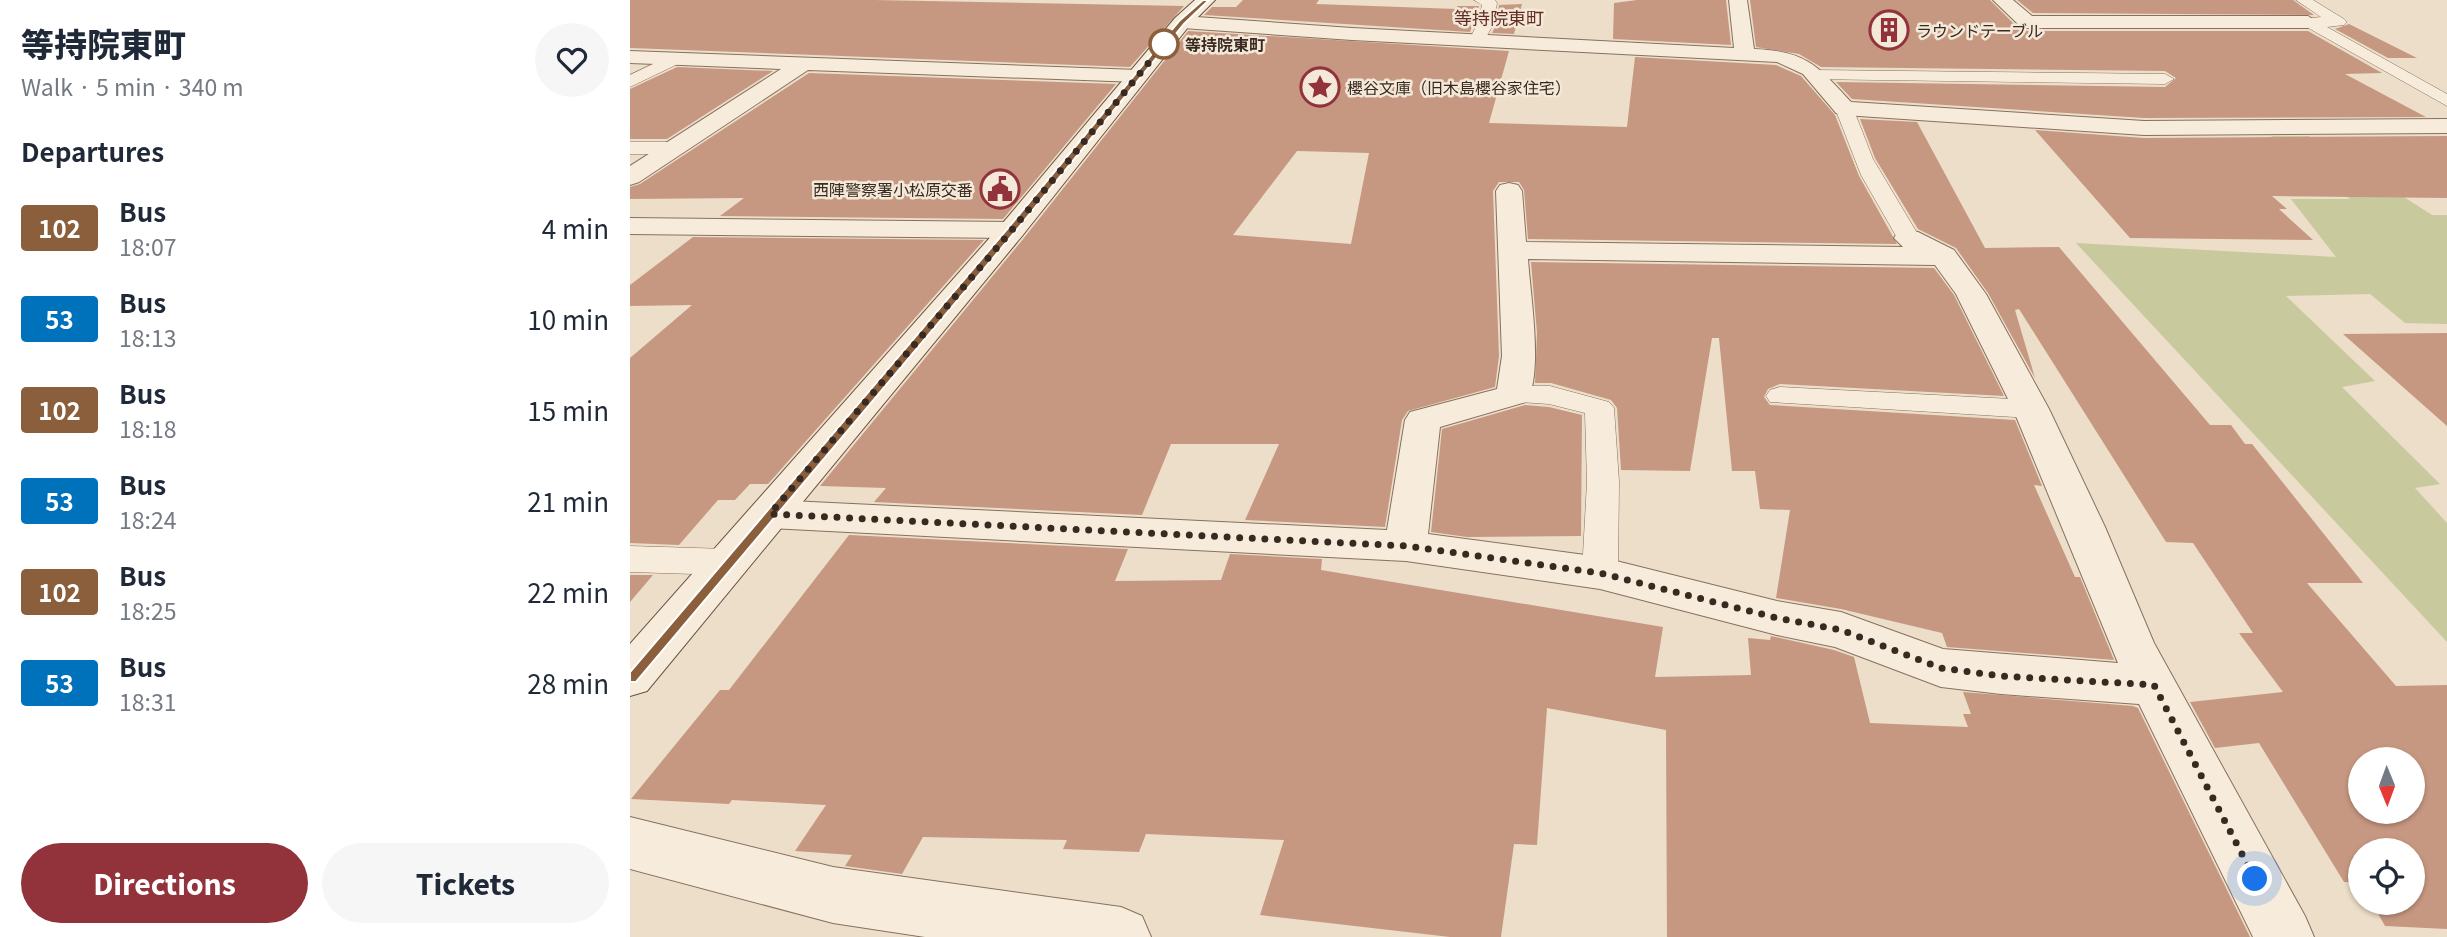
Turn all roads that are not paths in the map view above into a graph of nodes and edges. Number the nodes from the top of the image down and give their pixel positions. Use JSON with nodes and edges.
{"nodes":[{"id":1,"x":1206,"y":0,"type":"edge"},
{"id":2,"x":1480,"y":0,"type":"edge"},
{"id":3,"x":1738,"y":0,"type":"edge"},
{"id":4,"x":2002,"y":0,"type":"edge"},
{"id":5,"x":2303,"y":0,"type":"edge"},
{"id":6,"x":1182,"y":22,"type":"junction"},
{"id":7,"x":2308,"y":22,"type":"junction"},
{"id":8,"x":1477,"y":40,"type":"junction"},
{"id":9,"x":1744,"y":52,"type":"junction"},
{"id":10,"x":630,"y":57,"type":"edge"},
{"id":11,"x":674,"y":59,"type":"junction"},
{"id":12,"x":801,"y":65,"type":"junction"},
{"id":13,"x":1139,"y":75,"type":"junction"},
{"id":14,"x":1814,"y":75,"type":"junction"},
{"id":15,"x":2165,"y":79,"type":"dead end"},
{"id":16,"x":630,"y":82,"type":"edge"},
{"id":17,"x":2447,"y":101,"type":"edge"},
{"id":18,"x":1844,"y":108,"type":"junction"},
{"id":19,"x":2447,"y":125,"type":"edge"},
{"id":20,"x":630,"y":148,"type":"edge"},
{"id":21,"x":675,"y":148,"type":"junction"},
{"id":22,"x":630,"y":177,"type":"edge"},
{"id":23,"x":1509,"y":191,"type":"dead end"},
{"id":24,"x":630,"y":226,"type":"edge"},
{"id":25,"x":1012,"y":230,"type":"junction"},
{"id":26,"x":1926,"y":247,"type":"junction"},
{"id":27,"x":1514,"y":250,"type":"junction"},
{"id":28,"x":1514,"y":395,"type":"junction"},
{"id":29,"x":1780,"y":396,"type":"dead end"},
{"id":30,"x":2031,"y":409,"type":"junction"},
{"id":31,"x":770,"y":514,"type":"junction"},
{"id":32,"x":1406,"y":546,"type":"junction"},
{"id":33,"x":630,"y":559,"type":"edge"},
{"id":34,"x":727,"y":562,"type":"junction"},
{"id":35,"x":1600,"y":573,"type":"junction"},
{"id":36,"x":630,"y":677,"type":"edge"},
{"id":37,"x":2154,"y":685,"type":"junction"},
{"id":38,"x":630,"y":843,"type":"edge"},
{"id":39,"x":1121,"y":937,"type":"edge"},
{"id":40,"x":2284,"y":937,"type":"edge"}],
"edges":[{"from":1,"to":6,"type":"street"},
{"from":2,"to":8,"type":"lane"},
{"from":3,"to":9,"type":"street"},
{"from":4,"to":7,"type":"street"},
{"from":5,"to":7,"type":"lane"},
{"from":6,"to":8,"type":"street"},
{"from":6,"to":13,"type":"street"},
{"from":7,"to":17,"type":"lane"},
{"from":8,"to":9,"type":"street"},
{"from":9,"to":14,"type":"street"},
{"from":10,"to":11,"type":"street"},
{"from":11,"to":12,"type":"street"},
{"from":11,"to":16,"type":"lane"},
{"from":12,"to":13,"type":"street"},
{"from":12,"to":21,"type":"street"},
{"from":13,"to":25,"type":"street"},
{"from":14,"to":15,"type":"lane"},
{"from":14,"to":18,"type":"street"},
{"from":18,"to":19,"type":"street"},
{"from":18,"to":26,"type":"lane"},
{"from":20,"to":21,"type":"lane"},
{"from":21,"to":22,"type":"street"},
{"from":23,"to":27,"type":"street"},
{"from":24,"to":25,"type":"street"},
{"from":25,"to":31,"type":"street"},
{"from":26,"to":27,"type":"street"},
{"from":26,"to":30,"type":"street"},
{"from":27,"to":28,"type":"street"},
{"from":28,"to":32,"type":"street"},
{"from":28,"to":35,"type":"lane"},
{"from":29,"to":30,"type":"lane"},
{"from":30,"to":37,"type":"street"},
{"from":31,"to":32,"type":"street"},
{"from":31,"to":34,"type":"street"},
{"from":32,"to":35,"type":"street"},
{"from":33,"to":34,"type":"lane"},
{"from":34,"to":36,"type":"street"},
{"from":35,"to":37,"type":"street"},
{"from":37,"to":40,"type":"street"},
{"from":38,"to":39,"type":"street"}]}
